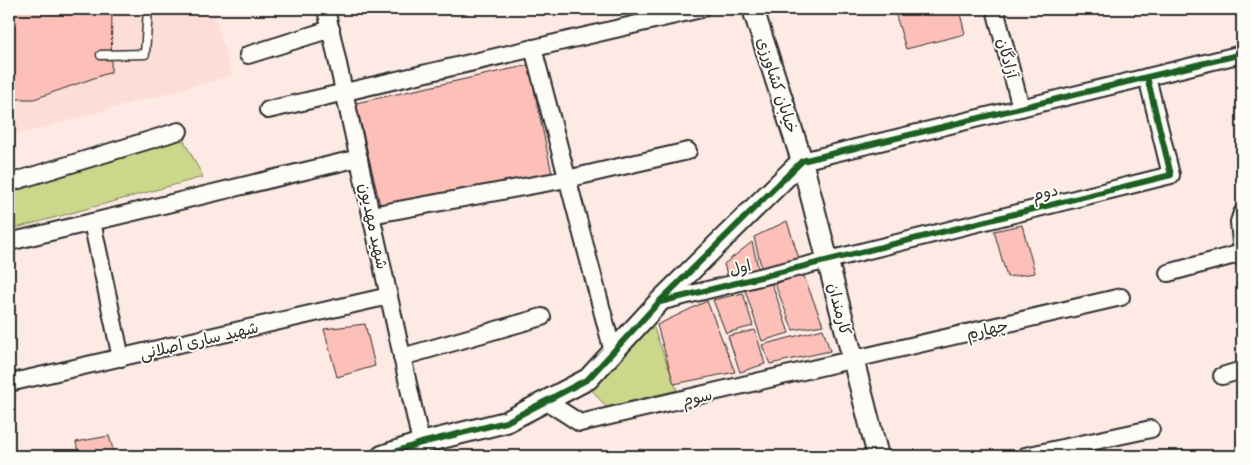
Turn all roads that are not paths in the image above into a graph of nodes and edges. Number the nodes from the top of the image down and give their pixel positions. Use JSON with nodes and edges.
{"nodes":[{"id":1,"x":148,"y":9,"type":"edge"},
{"id":2,"x":326,"y":9,"type":"edge"},
{"id":3,"x":701,"y":9,"type":"edge"},
{"id":4,"x":753,"y":9,"type":"edge"},
{"id":5,"x":995,"y":9,"type":"edge"},
{"id":6,"x":331,"y":29,"type":"junction"},
{"id":7,"x":533,"y":48,"type":"junction"},
{"id":8,"x":1242,"y":54,"type":"edge"},
{"id":9,"x":101,"y":55,"type":"dead end"},
{"id":10,"x":248,"y":55,"type":"dead end"},
{"id":11,"x":1147,"y":77,"type":"junction"},
{"id":12,"x":344,"y":92,"type":"junction"},
{"id":13,"x":1021,"y":108,"type":"junction"},
{"id":14,"x":268,"y":110,"type":"dead end"},
{"id":15,"x":179,"y":131,"type":"dead end"},
{"id":16,"x":688,"y":151,"type":"dead end"},
{"id":17,"x":359,"y":158,"type":"junction"},
{"id":18,"x":802,"y":161,"type":"junction"},
{"id":19,"x":567,"y":179,"type":"junction"},
{"id":20,"x":9,"y":183,"type":"edge"},
{"id":21,"x":1242,"y":213,"type":"edge"},
{"id":22,"x":371,"y":215,"type":"junction"},
{"id":23,"x":92,"y":222,"type":"junction"},
{"id":24,"x":9,"y":242,"type":"edge"},
{"id":25,"x":1242,"y":253,"type":"edge"},
{"id":26,"x":828,"y":259,"type":"junction"},
{"id":27,"x":1168,"y":273,"type":"dead end"},
{"id":28,"x":389,"y":296,"type":"junction"},
{"id":29,"x":1121,"y":297,"type":"dead end"},
{"id":30,"x":659,"y":302,"type":"junction"},
{"id":31,"x":542,"y":317,"type":"dead end"},
{"id":32,"x":613,"y":352,"type":"junction"},
{"id":33,"x":402,"y":357,"type":"junction"},
{"id":34,"x":121,"y":358,"type":"junction"},
{"id":35,"x":854,"y":361,"type":"junction"},
{"id":36,"x":1242,"y":370,"type":"edge"},
{"id":37,"x":1222,"y":376,"type":"dead end"},
{"id":38,"x":9,"y":383,"type":"edge"},
{"id":39,"x":546,"y":401,"type":"junction"},
{"id":40,"x":1151,"y":428,"type":"dead end"},
{"id":41,"x":421,"y":443,"type":"junction"},
{"id":42,"x":385,"y":456,"type":"edge"},
{"id":43,"x":878,"y":456,"type":"edge"},
{"id":44,"x":1025,"y":456,"type":"edge"}],
"edges":[{"from":1,"to":9,"type":"lane"},
{"from":2,"to":6,"type":"street","name":"شهید مهدیون"},
{"from":3,"to":7,"type":"street"},
{"from":4,"to":18,"type":"street","name":"خیابان کشاورزی"},
{"from":5,"to":13,"type":"street","name":"آزادگان"},
{"from":6,"to":10,"type":"street"},
{"from":6,"to":12,"type":"street","name":"شهید مهدیون"},
{"from":7,"to":12,"type":"street"},
{"from":7,"to":19,"type":"street"},
{"from":8,"to":11,"type":"street"},
{"from":11,"to":13,"type":"street"},
{"from":11,"to":26,"type":"street","name":"دوم"},
{"from":12,"to":14,"type":"street"},
{"from":12,"to":17,"type":"street","name":"شهید مهدیون"},
{"from":13,"to":18,"type":"street"},
{"from":15,"to":20,"type":"street"},
{"from":16,"to":19,"type":"street"},
{"from":17,"to":22,"type":"street","name":"شهید مهدیون"},
{"from":17,"to":23,"type":"street"},
{"from":18,"to":26,"type":"street","name":"کارمندان"},
{"from":18,"to":30,"type":"street"},
{"from":19,"to":22,"type":"street"},
{"from":19,"to":32,"type":"street"},
{"from":21,"to":25,"type":"street"},
{"from":22,"to":28,"type":"street","name":"شهید مهدیون"},
{"from":23,"to":24,"type":"street"},
{"from":23,"to":34,"type":"street"},
{"from":25,"to":27,"type":"street"},
{"from":26,"to":30,"type":"street","name":"اول"},
{"from":26,"to":35,"type":"street","name":"کارمندان"},
{"from":28,"to":33,"type":"street","name":"شهید مهدیون"},
{"from":28,"to":34,"type":"street","name":"شهید ساری اصلانی"},
{"from":29,"to":35,"type":"street","name":"چهارم"},
{"from":30,"to":32,"type":"street"},
{"from":31,"to":33,"type":"street"},
{"from":32,"to":39,"type":"street"},
{"from":33,"to":41,"type":"street","name":"شهید مهدیون"},
{"from":34,"to":38,"type":"street","name":"شهید ساری اصلانی"},
{"from":35,"to":39,"type":"street","name":"سوم"},
{"from":35,"to":43,"type":"street","name":"کارمندان"},
{"from":36,"to":37,"type":"street"},
{"from":39,"to":41,"type":"street"},
{"from":40,"to":44,"type":"street"},
{"from":41,"to":42,"type":"street"}]}
